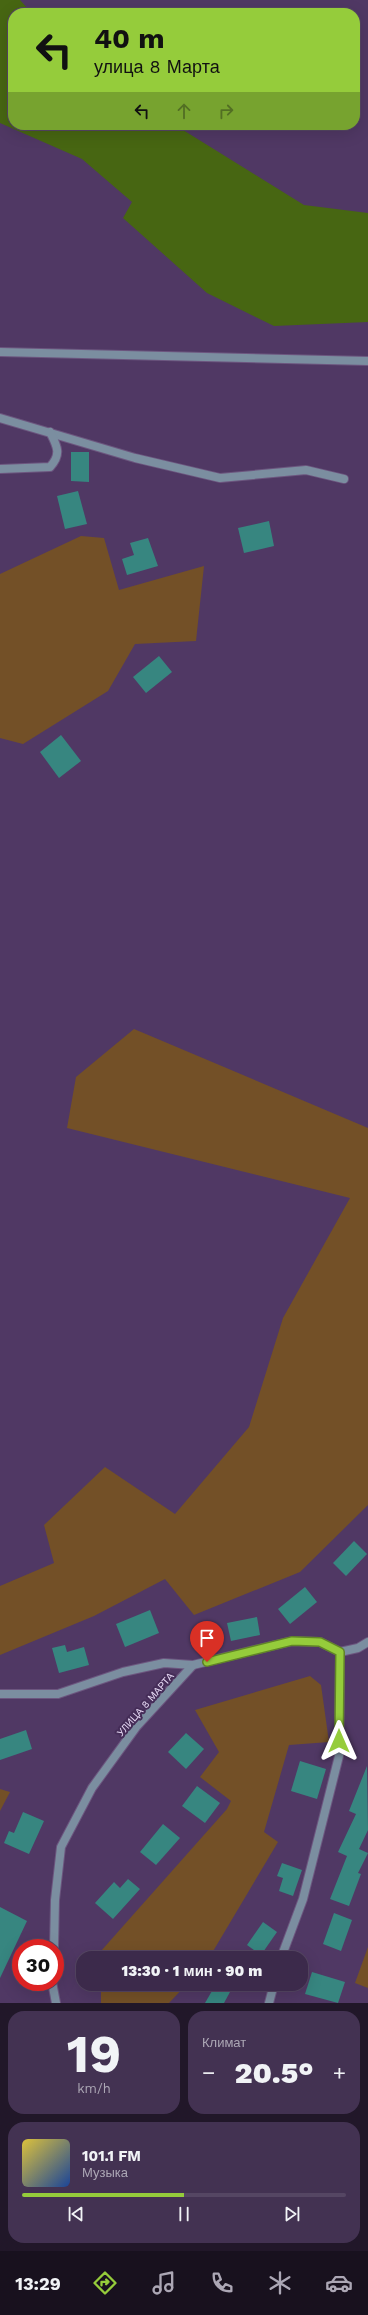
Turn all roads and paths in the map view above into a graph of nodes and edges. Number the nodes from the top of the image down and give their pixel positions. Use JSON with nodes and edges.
{"nodes":[{"id":1,"x":0,"y":352,"type":"edge"},
{"id":2,"x":368,"y":361,"type":"edge"},
{"id":3,"x":0,"y":418,"type":"edge"},
{"id":4,"x":50,"y":432,"type":"junction"},
{"id":5,"x":0,"y":469,"type":"edge"},
{"id":6,"x":344,"y":479,"type":"dead end"},
{"id":7,"x":368,"y":1642,"type":"edge"},
{"id":8,"x":340,"y":1652,"type":"junction"},
{"id":9,"x":193,"y":1665,"type":"junction"},
{"id":10,"x":0,"y":1694,"type":"edge"},
{"id":11,"x":54,"y":1939,"type":"edge"},
{"id":12,"x":284,"y":1951,"type":"edge"},
{"id":13,"x":54,"y":1991,"type":"edge"},
{"id":14,"x":272,"y":1991,"type":"edge"},
{"id":15,"x":56,"y":2003,"type":"edge"},
{"id":16,"x":269,"y":2003,"type":"edge"}],
"edges":[{"from":1,"to":2,"type":"street"},
{"from":3,"to":4,"type":"street"},
{"from":4,"to":5,"type":"street"},
{"from":4,"to":6,"type":"street"},
{"from":7,"to":8,"type":"street"},
{"from":8,"to":9,"type":"street"},
{"from":8,"to":12,"type":"street"},
{"from":9,"to":10,"type":"street"},
{"from":9,"to":11,"type":"street","name":"УЛИЦА 8 МАРТА"},
{"from":13,"to":15,"type":"street"},
{"from":14,"to":16,"type":"street"}]}
